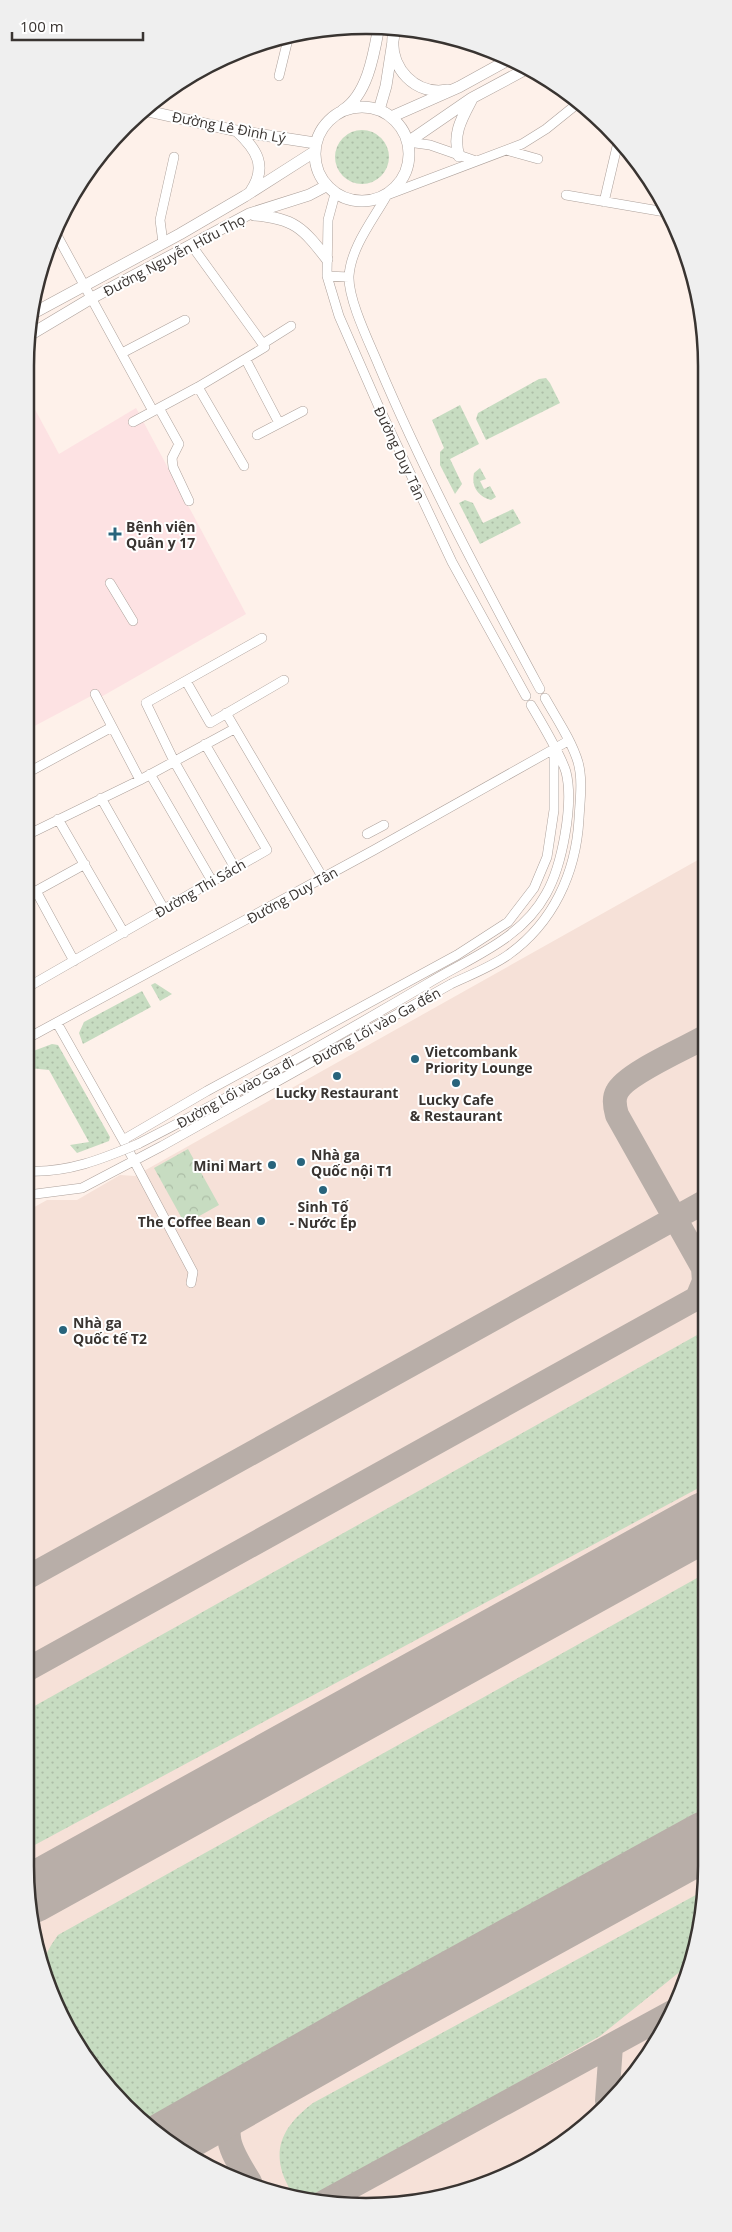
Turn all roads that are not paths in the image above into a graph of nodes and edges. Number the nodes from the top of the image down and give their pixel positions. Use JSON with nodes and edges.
{"nodes":[{"id":1,"x":377,"y":34,"type":"edge"},
{"id":2,"x":394,"y":35,"type":"edge"},
{"id":3,"x":394,"y":35,"type":"edge"},
{"id":4,"x":287,"y":43,"type":"edge"},
{"id":5,"x":502,"y":63,"type":"edge"},
{"id":6,"x":521,"y":72,"type":"edge"},
{"id":7,"x":279,"y":76,"type":"dead end"},
{"id":8,"x":459,"y":87,"type":"junction"},
{"id":9,"x":472,"y":98,"type":"junction"},
{"id":10,"x":574,"y":107,"type":"edge"},
{"id":11,"x":379,"y":110,"type":"junction"},
{"id":12,"x":152,"y":112,"type":"edge"},
{"id":13,"x":335,"y":115,"type":"junction"},
{"id":14,"x":392,"y":117,"type":"junction"},
{"id":15,"x":237,"y":130,"type":"junction"},
{"id":16,"x":408,"y":142,"type":"junction"},
{"id":17,"x":315,"y":148,"type":"junction"},
{"id":18,"x":617,"y":148,"type":"edge"},
{"id":19,"x":506,"y":150,"type":"junction"},
{"id":20,"x":459,"y":156,"type":"junction"},
{"id":21,"x":174,"y":157,"type":"dead end"},
{"id":22,"x":538,"y":159,"type":"dead end"},
{"id":23,"x":476,"y":161,"type":"junction"},
{"id":24,"x":331,"y":190,"type":"junction"},
{"id":25,"x":251,"y":192,"type":"junction"},
{"id":26,"x":566,"y":194,"type":"dead end"},
{"id":27,"x":388,"y":195,"type":"junction"},
{"id":28,"x":604,"y":202,"type":"junction"},
{"id":29,"x":660,"y":212,"type":"edge"},
{"id":30,"x":250,"y":214,"type":"junction"},
{"id":31,"x":59,"y":239,"type":"edge"},
{"id":32,"x":162,"y":243,"type":"junction"},
{"id":33,"x":192,"y":246,"type":"junction"},
{"id":34,"x":327,"y":259,"type":"junction"},
{"id":35,"x":327,"y":276,"type":"junction"},
{"id":36,"x":349,"y":278,"type":"junction"},
{"id":37,"x":83,"y":285,"type":"junction"},
{"id":38,"x":90,"y":299,"type":"junction"},
{"id":39,"x":39,"y":310,"type":"edge"},
{"id":40,"x":185,"y":320,"type":"dead end"},
{"id":41,"x":290,"y":326,"type":"dead end"},
{"id":42,"x":36,"y":331,"type":"edge"},
{"id":43,"x":264,"y":343,"type":"junction"},
{"id":44,"x":122,"y":353,"type":"junction"},
{"id":45,"x":246,"y":360,"type":"junction"},
{"id":46,"x":198,"y":388,"type":"junction"},
{"id":47,"x":156,"y":409,"type":"junction"},
{"id":48,"x":303,"y":411,"type":"dead end"},
{"id":49,"x":133,"y":422,"type":"dead end"},
{"id":50,"x":279,"y":423,"type":"junction"},
{"id":51,"x":257,"y":435,"type":"dead end"},
{"id":52,"x":244,"y":466,"type":"dead end"},
{"id":53,"x":190,"y":501,"type":"dead end"},
{"id":54,"x":110,"y":583,"type":"dead end"},
{"id":55,"x":133,"y":621,"type":"dead end"},
{"id":56,"x":506,"y":626,"type":"junction"},
{"id":57,"x":492,"y":634,"type":"junction"},
{"id":58,"x":262,"y":638,"type":"dead end"},
{"id":59,"x":284,"y":680,"type":"dead end"},
{"id":60,"x":186,"y":681,"type":"junction"},
{"id":61,"x":540,"y":688,"type":"dead end"},
{"id":62,"x":96,"y":694,"type":"dead end"},
{"id":63,"x":526,"y":696,"type":"dead end"},
{"id":64,"x":545,"y":698,"type":"dead end"},
{"id":65,"x":531,"y":705,"type":"dead end"},
{"id":66,"x":226,"y":714,"type":"junction"},
{"id":67,"x":112,"y":728,"type":"junction"},
{"id":68,"x":234,"y":728,"type":"junction"},
{"id":69,"x":568,"y":741,"type":"junction"},
{"id":70,"x":205,"y":744,"type":"junction"},
{"id":71,"x":554,"y":748,"type":"junction"},
{"id":72,"x":174,"y":761,"type":"junction"},
{"id":73,"x":34,"y":769,"type":"edge"},
{"id":74,"x":150,"y":774,"type":"junction"},
{"id":75,"x":140,"y":780,"type":"junction"},
{"id":76,"x":102,"y":798,"type":"junction"},
{"id":77,"x":58,"y":819,"type":"junction"},
{"id":78,"x":384,"y":825,"type":"dead end"},
{"id":79,"x":34,"y":832,"type":"edge"},
{"id":80,"x":367,"y":834,"type":"dead end"},
{"id":81,"x":85,"y":864,"type":"junction"},
{"id":82,"x":235,"y":868,"type":"junction"},
{"id":83,"x":324,"y":878,"type":"junction"},
{"id":84,"x":212,"y":881,"type":"junction"},
{"id":85,"x":34,"y":892,"type":"edge"},
{"id":86,"x":34,"y":899,"type":"edge"},
{"id":87,"x":164,"y":909,"type":"junction"},
{"id":88,"x":124,"y":933,"type":"junction"},
{"id":89,"x":74,"y":961,"type":"junction"},
{"id":90,"x":34,"y":984,"type":"edge"},
{"id":91,"x":57,"y":1023,"type":"junction"},
{"id":92,"x":34,"y":1035,"type":"edge"},
{"id":93,"x":123,"y":1140,"type":"junction"},
{"id":94,"x":133,"y":1161,"type":"junction"},
{"id":95,"x":34,"y":1171,"type":"edge"},
{"id":96,"x":34,"y":1195,"type":"edge"},
{"id":97,"x":191,"y":1283,"type":"dead end"}],
"edges":[{"from":1,"to":13,"type":"main road"},
{"from":2,"to":8,"type":"main road"},
{"from":3,"to":11,"type":"main road"},
{"from":4,"to":7,"type":"street"},
{"from":5,"to":8,"type":"main road"},
{"from":6,"to":9,"type":"main road"},
{"from":8,"to":14,"type":"main road"},
{"from":9,"to":16,"type":"main road"},
{"from":9,"to":20,"type":"main road"},
{"from":10,"to":19,"type":"street"},
{"from":11,"to":13,"type":"main road"},
{"from":11,"to":14,"type":"main road"},
{"from":12,"to":15,"type":"main road","name":"Đường Lê Đình Lý"},
{"from":13,"to":17,"type":"main road"},
{"from":14,"to":16,"type":"main road"},
{"from":15,"to":17,"type":"main road","name":"Đường Lê Đình Lý"},
{"from":15,"to":25,"type":"main road"},
{"from":16,"to":20,"type":"street"},
{"from":16,"to":27,"type":"main road"},
{"from":17,"to":24,"type":"main road"},
{"from":17,"to":25,"type":"main road","name":"Đường Nguyễn Hữu Thọ"},
{"from":18,"to":28,"type":"street"},
{"from":19,"to":22,"type":"street"},
{"from":19,"to":23,"type":"street"},
{"from":20,"to":23,"type":"street"},
{"from":21,"to":32,"type":"street","name":"Đường Nguyễn Hữu Thọ"},
{"from":23,"to":27,"type":"street"},
{"from":24,"to":27,"type":"main road"},
{"from":24,"to":30,"type":"main road","name":"Đường Nguyễn Hữu Thọ"},
{"from":24,"to":34,"type":"street","name":"Đường Duy Tân"},
{"from":25,"to":32,"type":"main road","name":"Đường Nguyễn Hữu Thọ"},
{"from":26,"to":28,"type":"street"},
{"from":27,"to":36,"type":"street","name":"Đường Duy Tân"},
{"from":28,"to":29,"type":"street"},
{"from":30,"to":33,"type":"main road","name":"Đường Nguyễn Hữu Thọ"},
{"from":30,"to":34,"type":"main road"},
{"from":31,"to":37,"type":"street"},
{"from":32,"to":37,"type":"main road","name":"Đường Nguyễn Hữu Thọ"},
{"from":33,"to":38,"type":"main road","name":"Đường Nguyễn Hữu Thọ"},
{"from":33,"to":43,"type":"street"},
{"from":34,"to":35,"type":"street","name":"Đường Duy Tân"},
{"from":35,"to":36,"type":"street"},
{"from":35,"to":57,"type":"street","name":"Đường Duy Tân"},
{"from":36,"to":56,"type":"street","name":"Đường Duy Tân"},
{"from":37,"to":38,"type":"street"},
{"from":37,"to":39,"type":"main road","name":"Đường Nguyễn Hữu Thọ"},
{"from":38,"to":42,"type":"main road","name":"Đường Nguyễn Hữu Thọ"},
{"from":38,"to":44,"type":"street"},
{"from":40,"to":44,"type":"street"},
{"from":41,"to":43,"type":"street"},
{"from":43,"to":45,"type":"street"},
{"from":44,"to":47,"type":"street"},
{"from":45,"to":46,"type":"street"},
{"from":45,"to":50,"type":"street"},
{"from":46,"to":47,"type":"street"},
{"from":46,"to":52,"type":"street"},
{"from":47,"to":49,"type":"street"},
{"from":47,"to":53,"type":"street"},
{"from":48,"to":50,"type":"street"},
{"from":50,"to":51,"type":"street"},
{"from":54,"to":55,"type":"street"},
{"from":56,"to":57,"type":"street"},
{"from":56,"to":61,"type":"street","name":"Đường Duy Tân"},
{"from":57,"to":63,"type":"street","name":"Đường Duy Tân"},
{"from":58,"to":60,"type":"street"},
{"from":59,"to":66,"type":"street"},
{"from":60,"to":66,"type":"street"},
{"from":60,"to":72,"type":"street"},
{"from":62,"to":67,"type":"street"},
{"from":64,"to":69,"type":"street"},
{"from":65,"to":71,"type":"street"},
{"from":66,"to":68,"type":"street"},
{"from":67,"to":73,"type":"street"},
{"from":67,"to":75,"type":"street"},
{"from":68,"to":70,"type":"street"},
{"from":68,"to":83,"type":"street"},
{"from":69,"to":71,"type":"street","name":"Đường Duy Tân"},
{"from":69,"to":94,"type":"street","name":"Đường Lối vào Ga đến"},
{"from":70,"to":72,"type":"street"},
{"from":70,"to":82,"type":"street","name":"Đường Thi Sách"},
{"from":71,"to":83,"type":"street","name":"Đường Duy Tân"},
{"from":71,"to":93,"type":"street"},
{"from":71,"to":95,"type":"street","name":"Đường Lối vào Ga đi","bridge":true},
{"from":72,"to":74,"type":"street"},
{"from":72,"to":82,"type":"street"},
{"from":74,"to":75,"type":"street"},
{"from":74,"to":84,"type":"street"},
{"from":75,"to":76,"type":"street"},
{"from":76,"to":77,"type":"street"},
{"from":76,"to":87,"type":"street"},
{"from":77,"to":79,"type":"street"},
{"from":77,"to":81,"type":"street"},
{"from":78,"to":80,"type":"street"},
{"from":81,"to":85,"type":"street"},
{"from":81,"to":88,"type":"street"},
{"from":82,"to":84,"type":"street","name":"Đường Thi Sách"},
{"from":83,"to":91,"type":"street","name":"Đường Duy Tân"},
{"from":84,"to":87,"type":"street","name":"Đường Thi Sách"},
{"from":86,"to":89,"type":"street"},
{"from":87,"to":88,"type":"street","name":"Đường Thi Sách"},
{"from":88,"to":89,"type":"street","name":"Đường Thi Sách"},
{"from":89,"to":90,"type":"street","name":"Đường Thi Sách"},
{"from":91,"to":92,"type":"street","name":"Đường Duy Tân"},
{"from":91,"to":93,"type":"street"},
{"from":93,"to":94,"type":"street"},
{"from":94,"to":96,"type":"street","name":"Đường Lối vào Ga đến"},
{"from":94,"to":97,"type":"street"}]}
